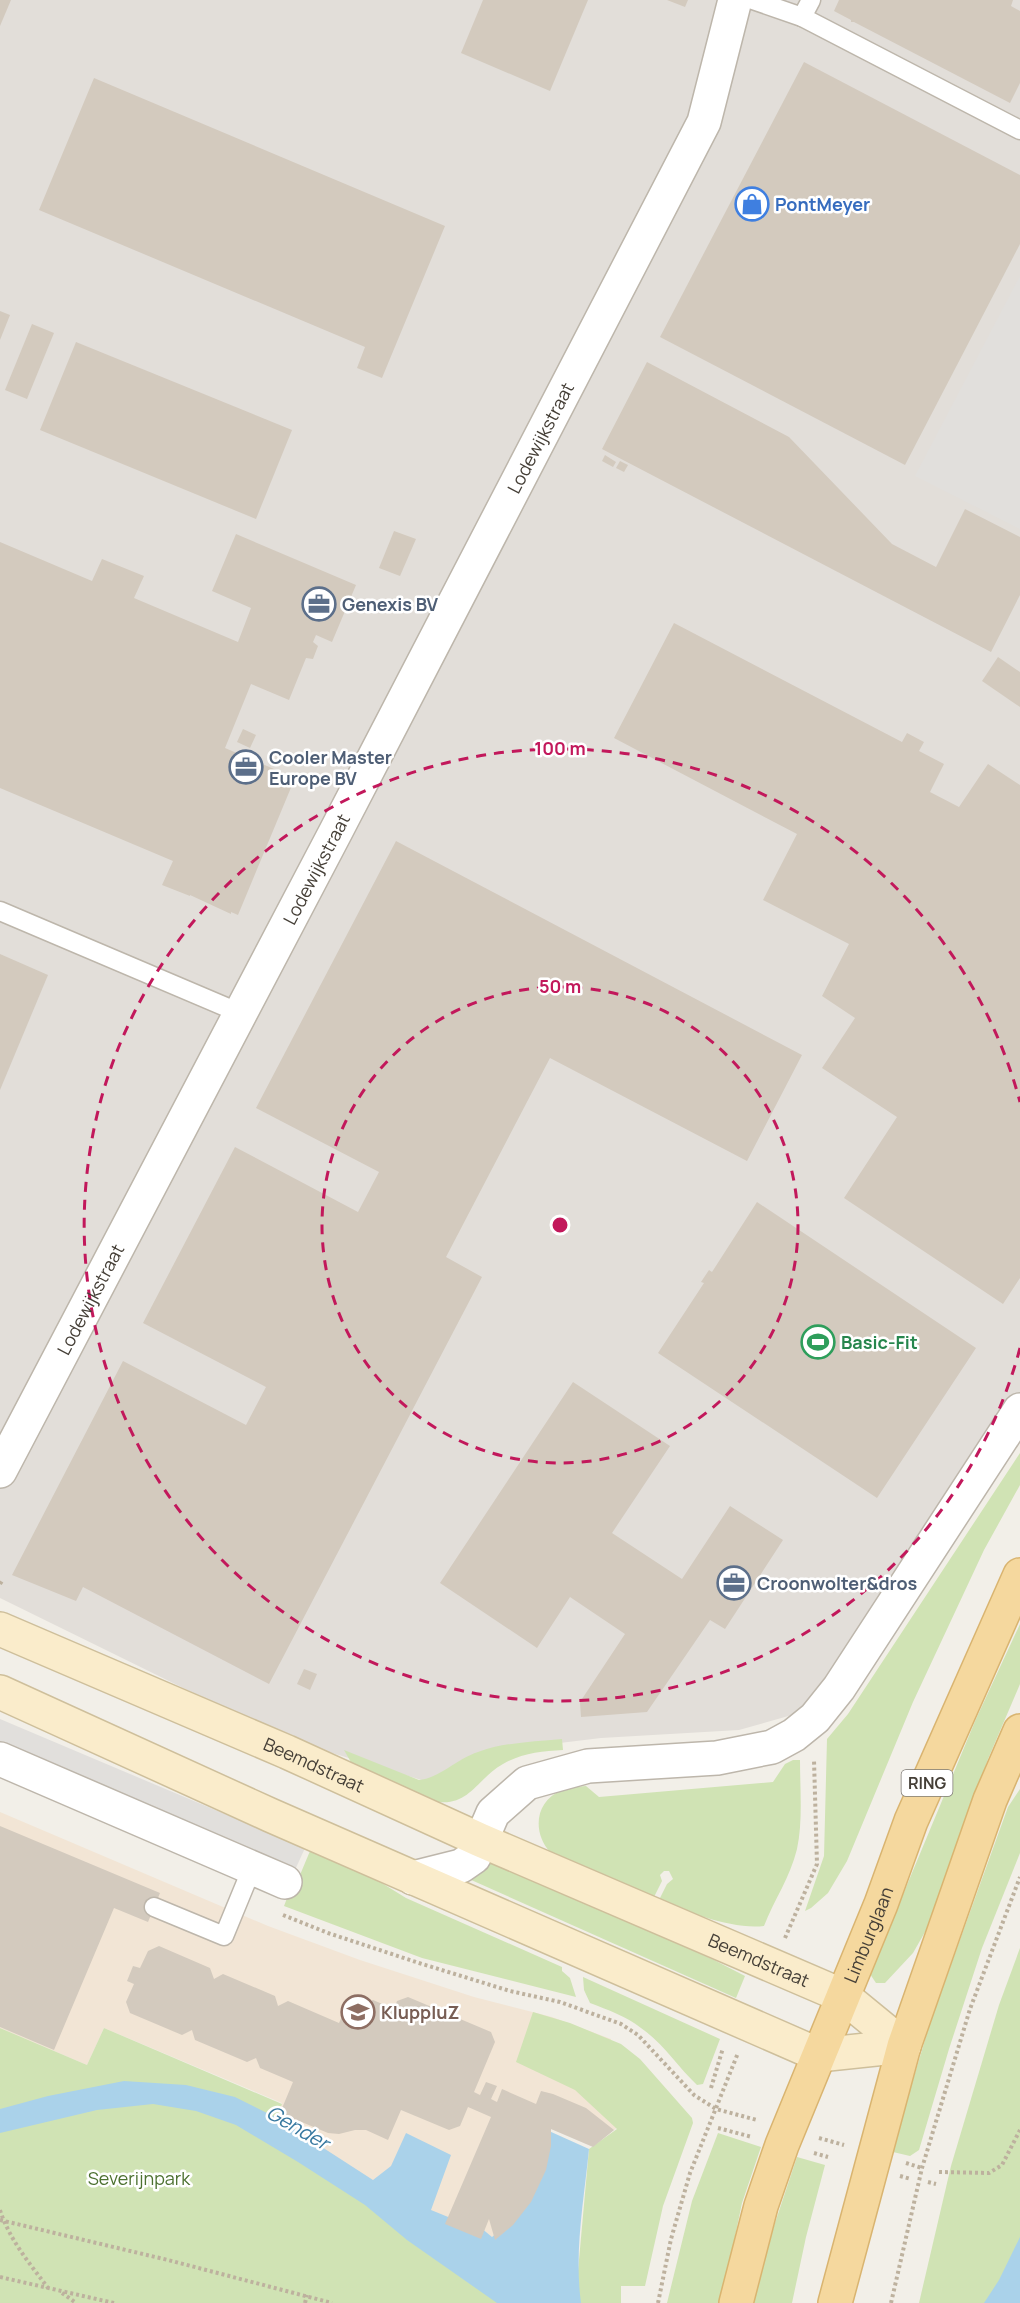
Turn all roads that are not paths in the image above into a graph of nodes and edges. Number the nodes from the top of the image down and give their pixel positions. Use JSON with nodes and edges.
{"nodes":[{"id":1,"x":735,"y":0,"type":"edge"},
{"id":2,"x":753,"y":0,"type":"edge"},
{"id":3,"x":812,"y":0,"type":"edge"},
{"id":4,"x":802,"y":17,"type":"junction"},
{"id":5,"x":1020,"y":130,"type":"edge"},
{"id":6,"x":0,"y":911,"type":"edge"},
{"id":7,"x":240,"y":1014,"type":"junction"},
{"id":8,"x":1020,"y":1410,"type":"edge"},
{"id":9,"x":0,"y":1471,"type":"edge"},
{"id":10,"x":1020,"y":1575,"type":"edge"},
{"id":11,"x":0,"y":1629,"type":"edge"},
{"id":12,"x":0,"y":1692,"type":"edge"},
{"id":13,"x":1020,"y":1731,"type":"edge"},
{"id":14,"x":0,"y":1760,"type":"edge"},
{"id":15,"x":1020,"y":1763,"type":"edge"},
{"id":16,"x":990,"y":1800,"type":"junction"},
{"id":17,"x":480,"y":1840,"type":"junction"},
{"id":18,"x":252,"y":1868,"type":"junction"},
{"id":19,"x":413,"y":1878,"type":"junction"},
{"id":20,"x":285,"y":1882,"type":"dead end"},
{"id":21,"x":154,"y":1907,"type":"dead end"},
{"id":22,"x":843,"y":1996,"type":"junction"},
{"id":23,"x":904,"y":2046,"type":"junction"},
{"id":24,"x":819,"y":2055,"type":"junction"},
{"id":25,"x":736,"y":2303,"type":"edge"},
{"id":26,"x":835,"y":2303,"type":"edge"}],
"edges":[{"from":1,"to":7,"type":"street","name":"Lodewijkstraat"},
{"from":2,"to":4,"type":"lane"},
{"from":3,"to":4,"type":"lane"},
{"from":4,"to":5,"type":"lane"},
{"from":6,"to":7,"type":"lane"},
{"from":7,"to":9,"type":"street","name":"Lodewijkstraat"},
{"from":8,"to":17,"type":"street"},
{"from":10,"to":22,"type":"main road","name":"Limburglaan","number":"RING"},
{"from":11,"to":17,"type":"main road","name":"Beemdstraat"},
{"from":12,"to":19,"type":"main road"},
{"from":13,"to":16,"type":"main road"},
{"from":14,"to":18,"type":"street"},
{"from":15,"to":16,"type":"street"},
{"from":16,"to":23,"type":"main road"},
{"from":17,"to":19,"type":"street"},
{"from":17,"to":22,"type":"main road","name":"Beemdstraat"},
{"from":18,"to":20,"type":"street"},
{"from":18,"to":21,"type":"lane"},
{"from":19,"to":24,"type":"main road"},
{"from":22,"to":23,"type":"main road","name":"Beemdstraat"},
{"from":22,"to":24,"type":"main road","name":"Limburglaan","number":"RING"},
{"from":23,"to":24,"type":"main road"},
{"from":23,"to":26,"type":"main road"},
{"from":24,"to":25,"type":"main road","name":"Limburglaan","number":"RING"}]}
